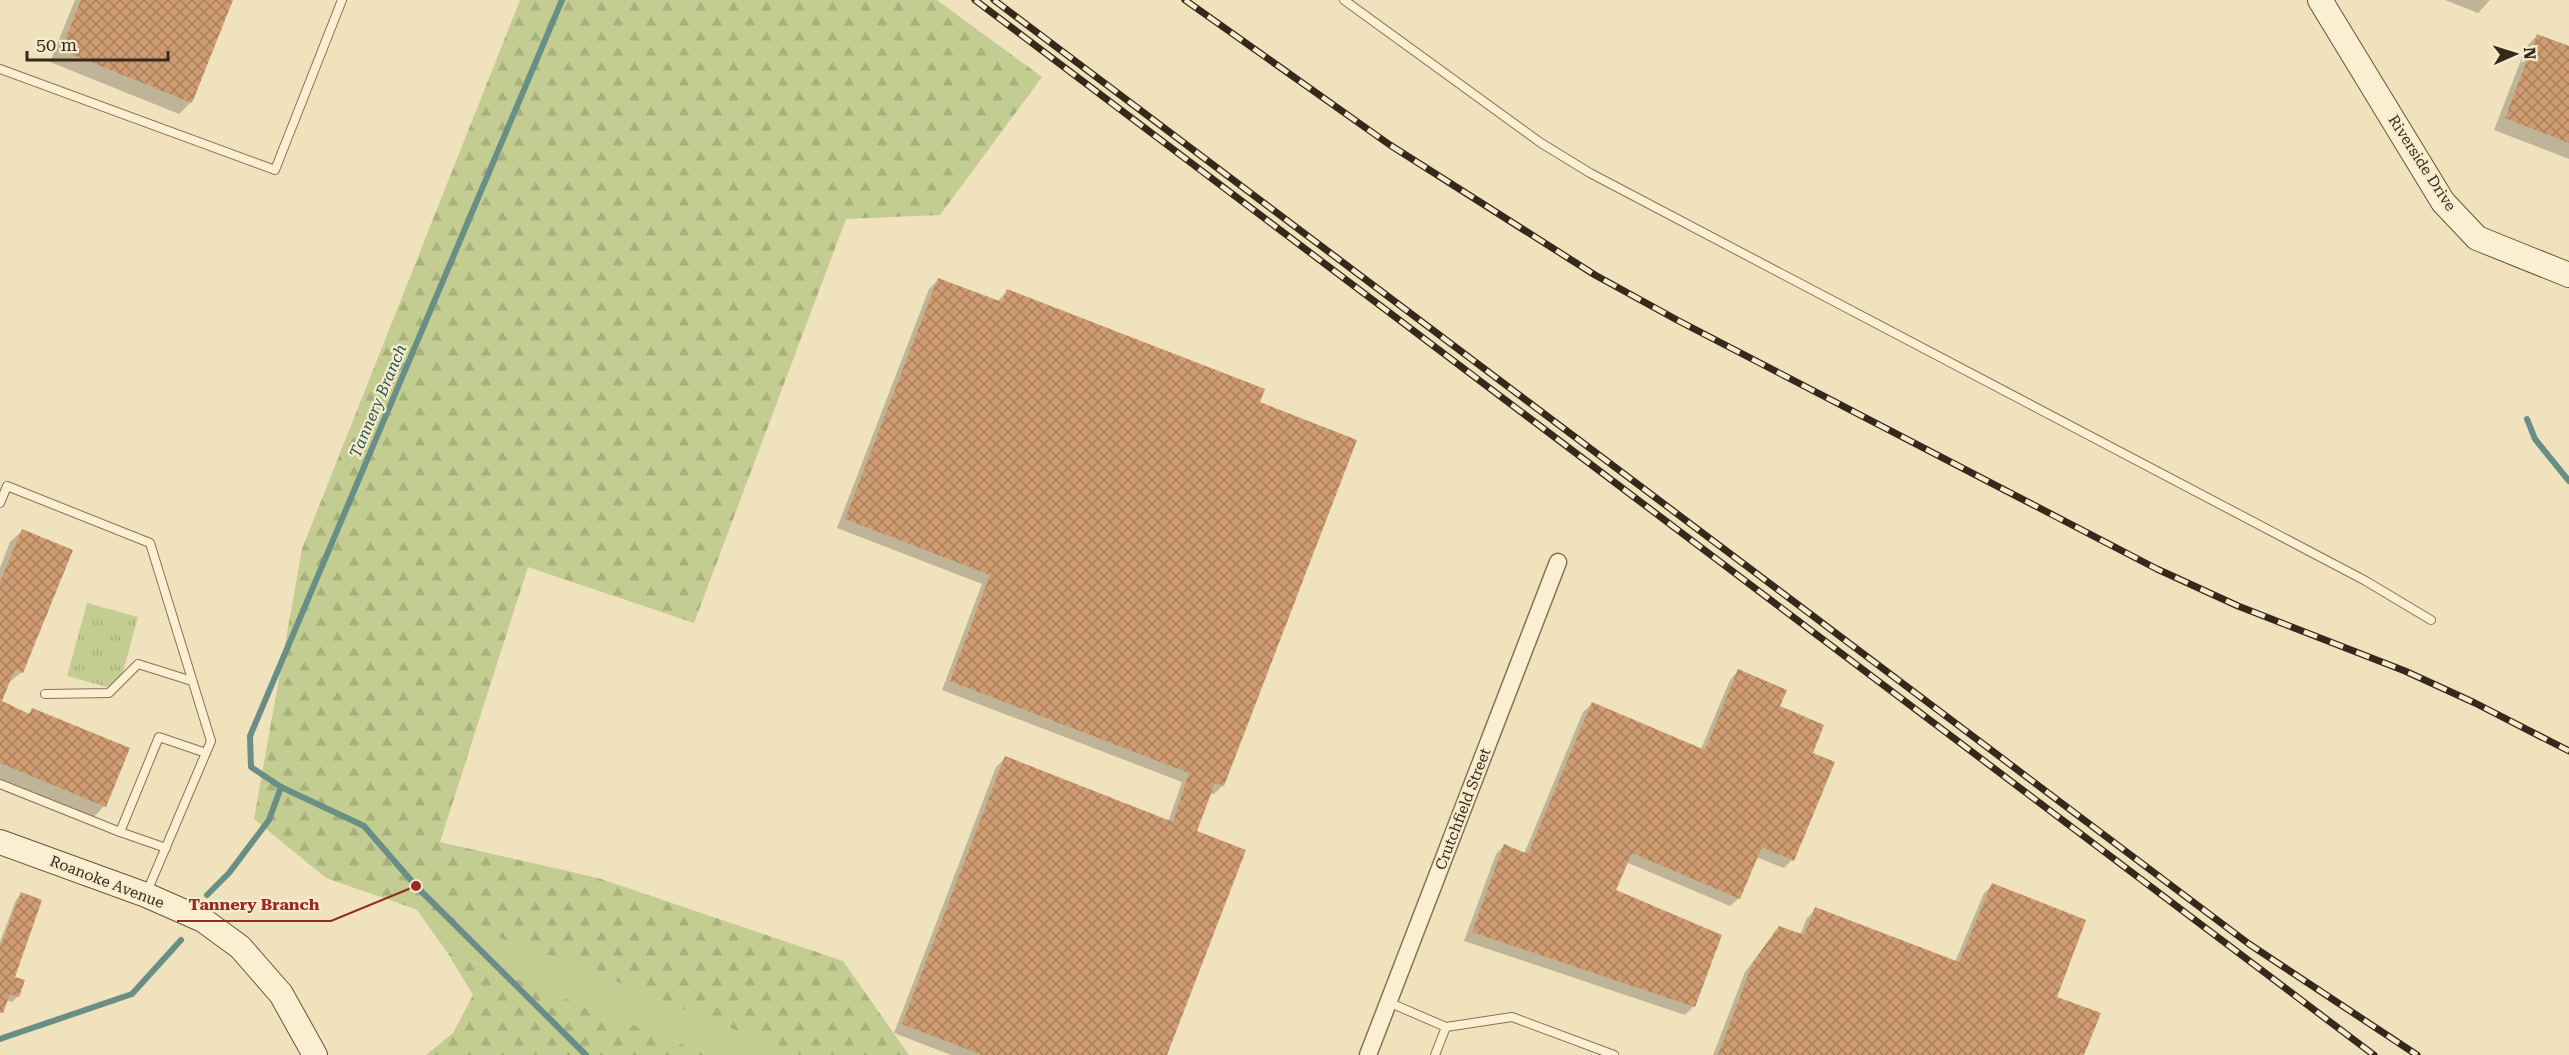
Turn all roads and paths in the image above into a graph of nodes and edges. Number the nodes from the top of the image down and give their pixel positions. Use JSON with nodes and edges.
{"nodes":[{"id":1,"x":342,"y":0,"type":"edge"},
{"id":2,"x":1344,"y":0,"type":"edge"},
{"id":3,"x":2320,"y":0,"type":"edge"},
{"id":4,"x":0,"y":69,"type":"edge"},
{"id":5,"x":2569,"y":275,"type":"edge"},
{"id":6,"x":0,"y":503,"type":"edge"},
{"id":7,"x":1558,"y":562,"type":"dead end"},
{"id":8,"x":2431,"y":620,"type":"dead end"},
{"id":9,"x":192,"y":681,"type":"junction"},
{"id":10,"x":45,"y":694,"type":"dead end"},
{"id":11,"x":206,"y":753,"type":"junction"},
{"id":12,"x":0,"y":784,"type":"edge"},
{"id":13,"x":120,"y":832,"type":"junction"},
{"id":14,"x":0,"y":842,"type":"edge"},
{"id":15,"x":166,"y":848,"type":"junction"},
{"id":16,"x":146,"y":895,"type":"junction"},
{"id":17,"x":1388,"y":1002,"type":"junction"},
{"id":18,"x":1446,"y":1027,"type":"junction"},
{"id":19,"x":315,"y":1055,"type":"edge"},
{"id":20,"x":1368,"y":1055,"type":"edge"},
{"id":21,"x":1435,"y":1055,"type":"edge"},
{"id":22,"x":1614,"y":1055,"type":"edge"}],
"edges":[{"from":1,"to":4,"type":"lane"},
{"from":2,"to":8,"type":"lane"},
{"from":3,"to":5,"type":"street","name":"Riverside Drive"},
{"from":6,"to":9,"type":"lane"},
{"from":7,"to":17,"type":"street","name":"Crutchfield Street"},
{"from":9,"to":10,"type":"lane"},
{"from":9,"to":11,"type":"lane"},
{"from":11,"to":13,"type":"lane"},
{"from":11,"to":15,"type":"lane"},
{"from":12,"to":13,"type":"lane"},
{"from":13,"to":15,"type":"lane"},
{"from":14,"to":16,"type":"street","name":"Roanoke Avenue"},
{"from":15,"to":16,"type":"lane"},
{"from":16,"to":19,"type":"street","name":"Roanoke Avenue"},
{"from":17,"to":18,"type":"lane"},
{"from":17,"to":20,"type":"street","name":"Crutchfield Street"},
{"from":18,"to":21,"type":"lane"},
{"from":18,"to":22,"type":"lane"}]}
